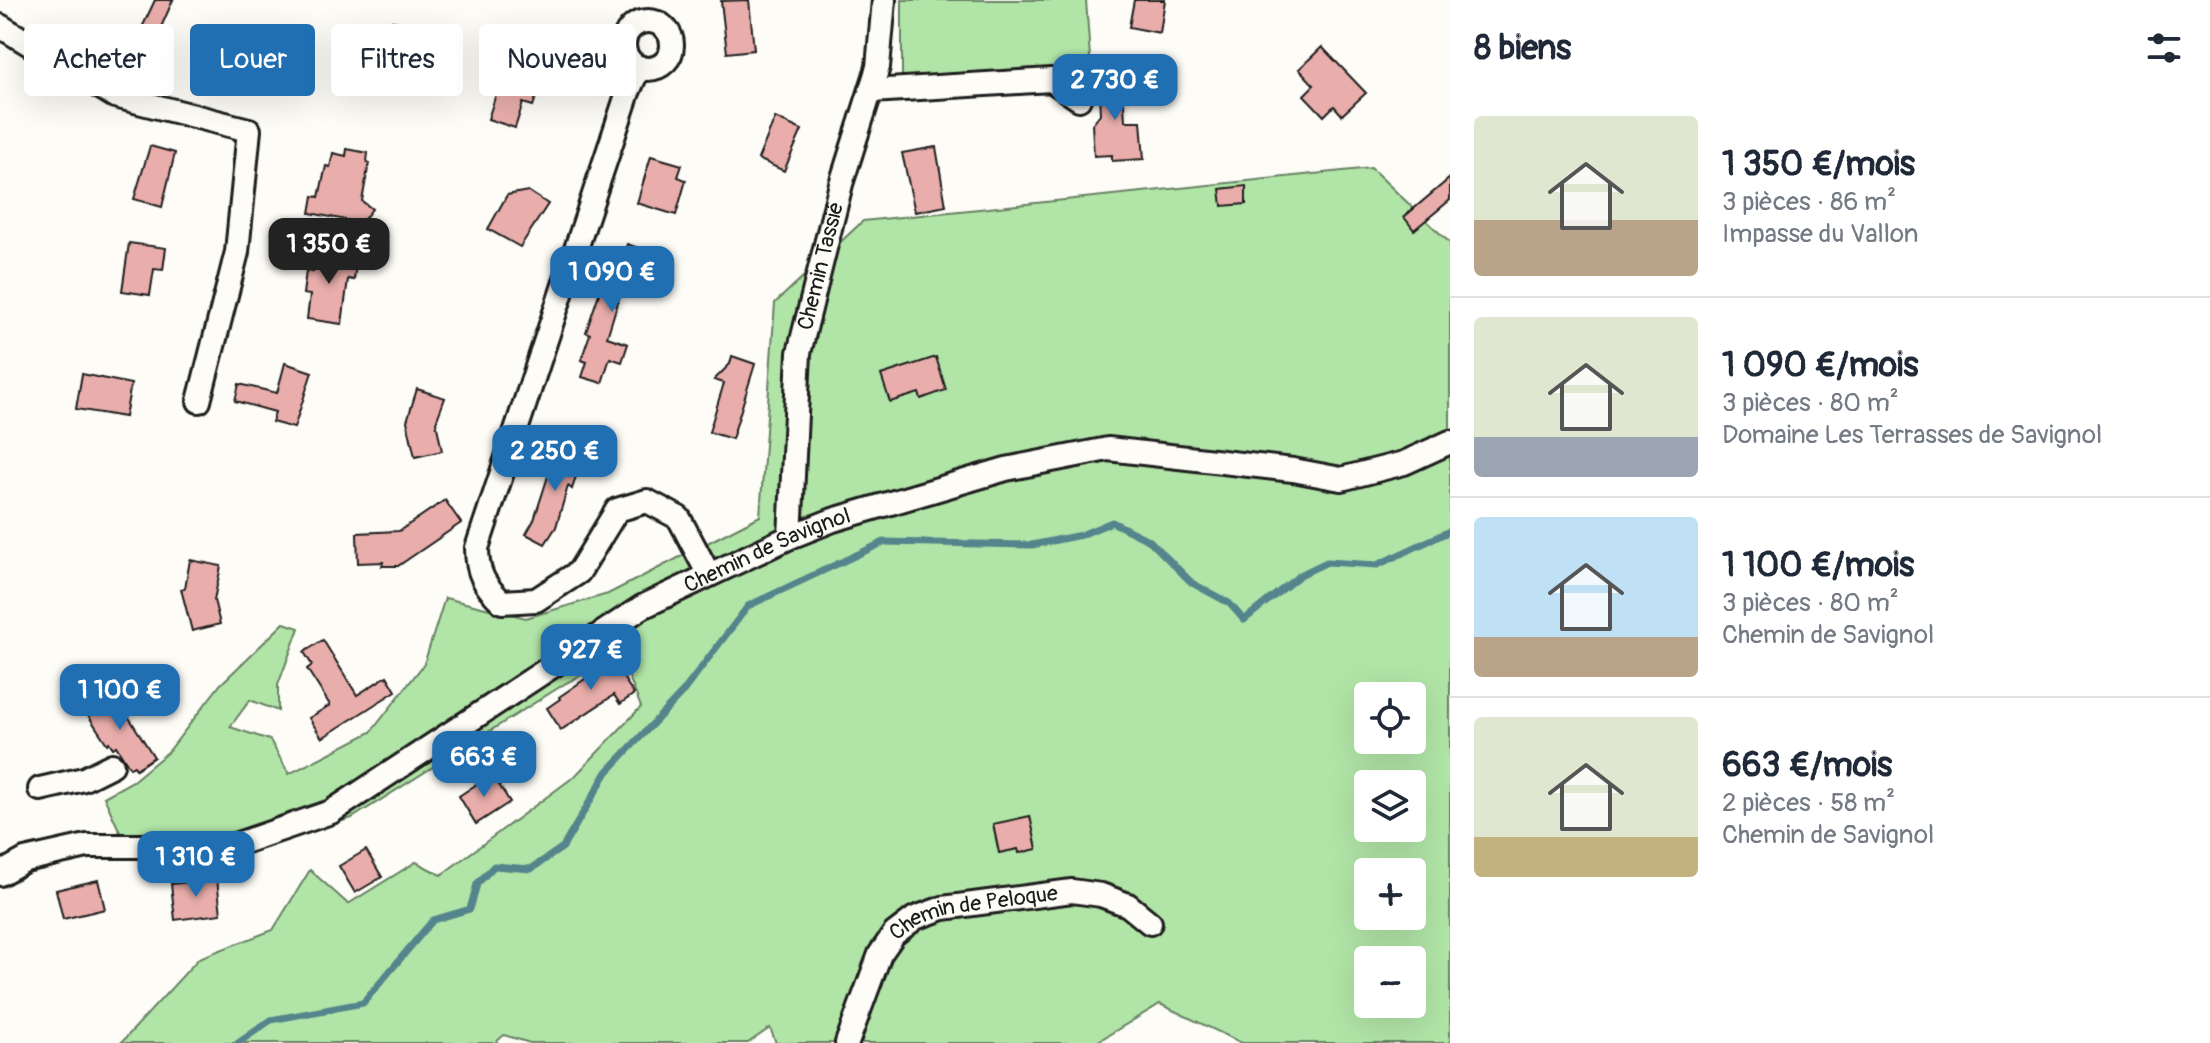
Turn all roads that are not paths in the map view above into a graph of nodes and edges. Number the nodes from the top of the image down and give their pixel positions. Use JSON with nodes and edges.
{"nodes":[{"id":1,"x":884,"y":0,"type":"edge"},
{"id":2,"x":0,"y":26,"type":"edge"},
{"id":3,"x":639,"y":67,"type":"dead end"},
{"id":4,"x":871,"y":91,"type":"junction"},
{"id":5,"x":1079,"y":99,"type":"dead end"},
{"id":6,"x":199,"y":401,"type":"dead end"},
{"id":7,"x":1450,"y":442,"type":"edge"},
{"id":8,"x":790,"y":537,"type":"junction"},
{"id":9,"x":709,"y":575,"type":"junction"},
{"id":10,"x":112,"y":765,"type":"dead end"},
{"id":11,"x":40,"y":789,"type":"dead end"},
{"id":12,"x":0,"y":874,"type":"edge"},
{"id":13,"x":1150,"y":923,"type":"dead end"},
{"id":14,"x":850,"y":1035,"type":"edge"}],
"edges":[{"from":1,"to":4,"type":"street","name":"Chemin Tassié"},
{"from":2,"to":6,"type":"street"},
{"from":3,"to":9,"type":"street"},
{"from":4,"to":5,"type":"street"},
{"from":4,"to":8,"type":"street","name":"Chemin Tassié"},
{"from":7,"to":8,"type":"street","name":"Chemin de Savignol"},
{"from":8,"to":9,"type":"street","name":"Chemin de Savignol"},
{"from":9,"to":12,"type":"street","name":"Chemin de Savignol"},
{"from":10,"to":11,"type":"street"},
{"from":13,"to":14,"type":"street","name":"Chemin de Peloque"}]}
